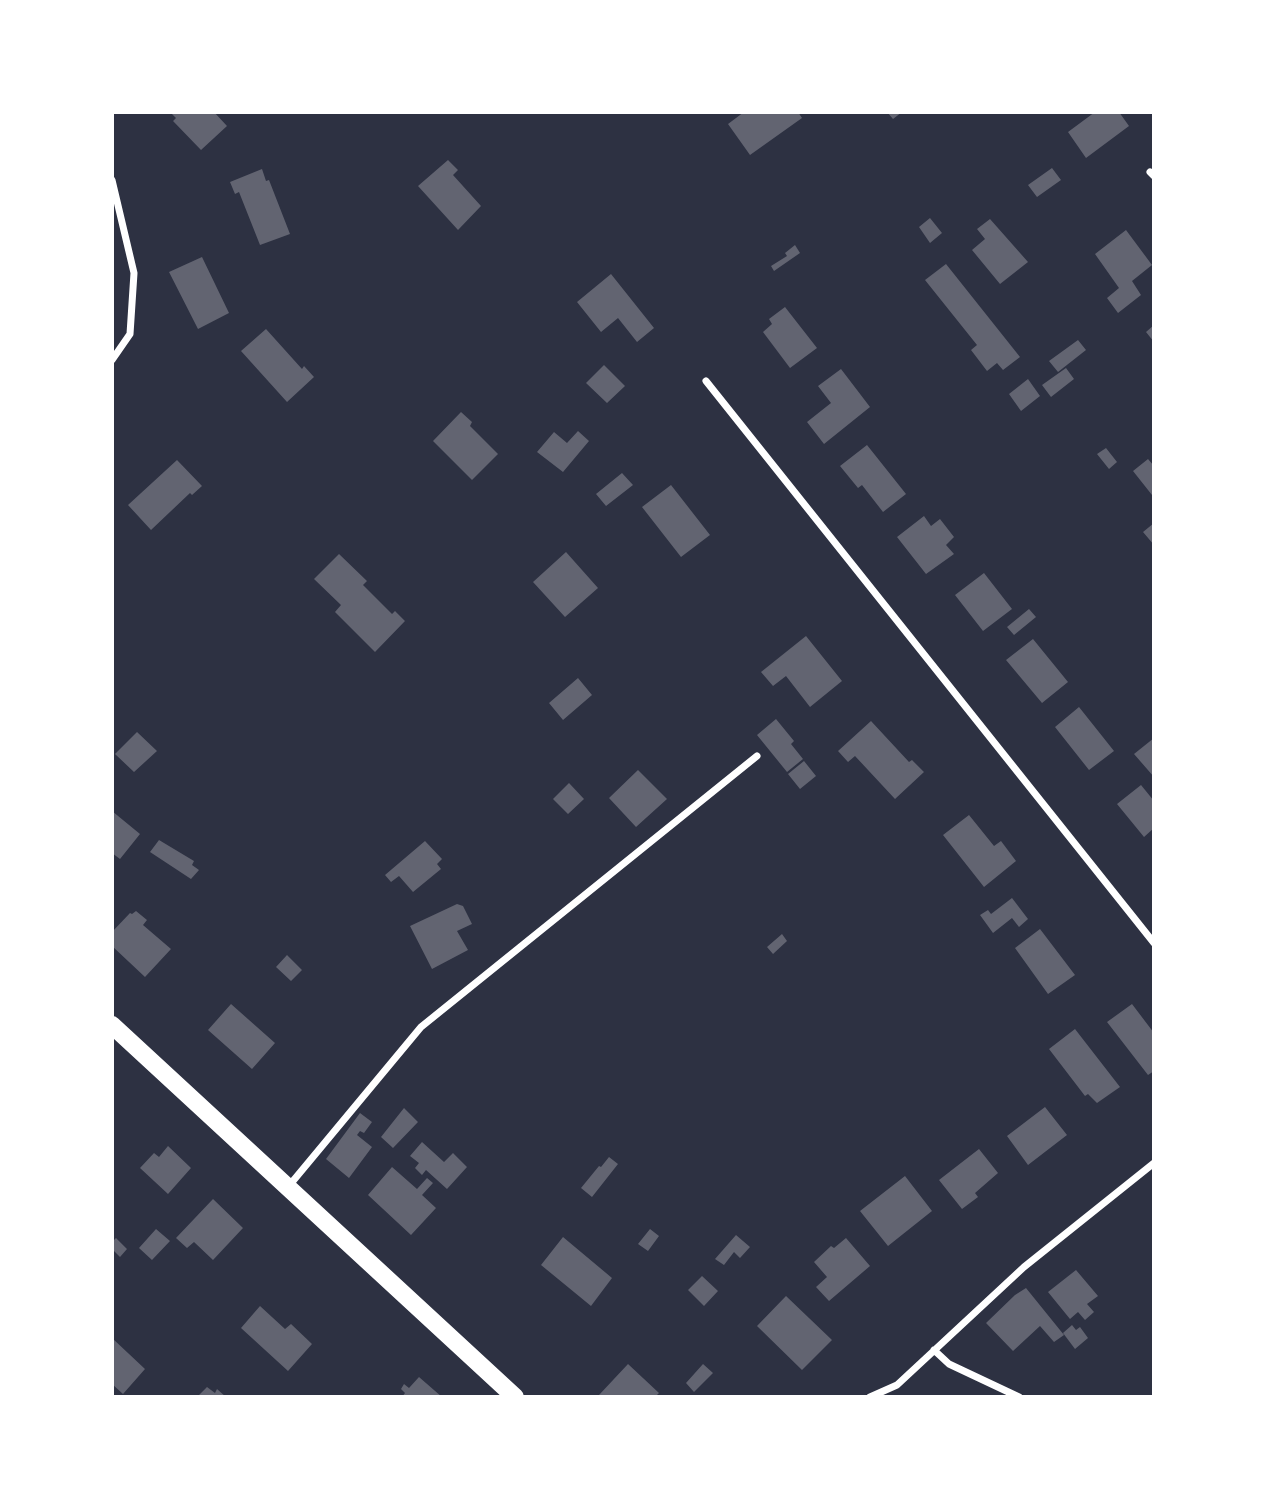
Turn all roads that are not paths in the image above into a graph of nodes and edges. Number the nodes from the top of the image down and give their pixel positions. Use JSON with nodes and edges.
{"nodes":[{"id":1,"x":112,"y":180,"type":"edge"},
{"id":2,"x":112,"y":360,"type":"edge"},
{"id":3,"x":706,"y":381,"type":"dead end"},
{"id":4,"x":758,"y":756,"type":"dead end"},
{"id":5,"x":1154,"y":943,"type":"edge"},
{"id":6,"x":112,"y":1025,"type":"edge"},
{"id":7,"x":1154,"y":1163,"type":"edge"},
{"id":8,"x":287,"y":1188,"type":"junction"},
{"id":9,"x":934,"y":1350,"type":"junction"},
{"id":10,"x":515,"y":1397,"type":"edge"},
{"id":11,"x":870,"y":1397,"type":"edge"},
{"id":12,"x":1019,"y":1397,"type":"edge"}],
"edges":[{"from":1,"to":2,"type":"street"},
{"from":3,"to":5,"type":"street"},
{"from":4,"to":8,"type":"street"},
{"from":6,"to":8,"type":"main road"},
{"from":7,"to":9,"type":"street"},
{"from":8,"to":10,"type":"main road"},
{"from":9,"to":11,"type":"street"},
{"from":9,"to":12,"type":"street"}]}
